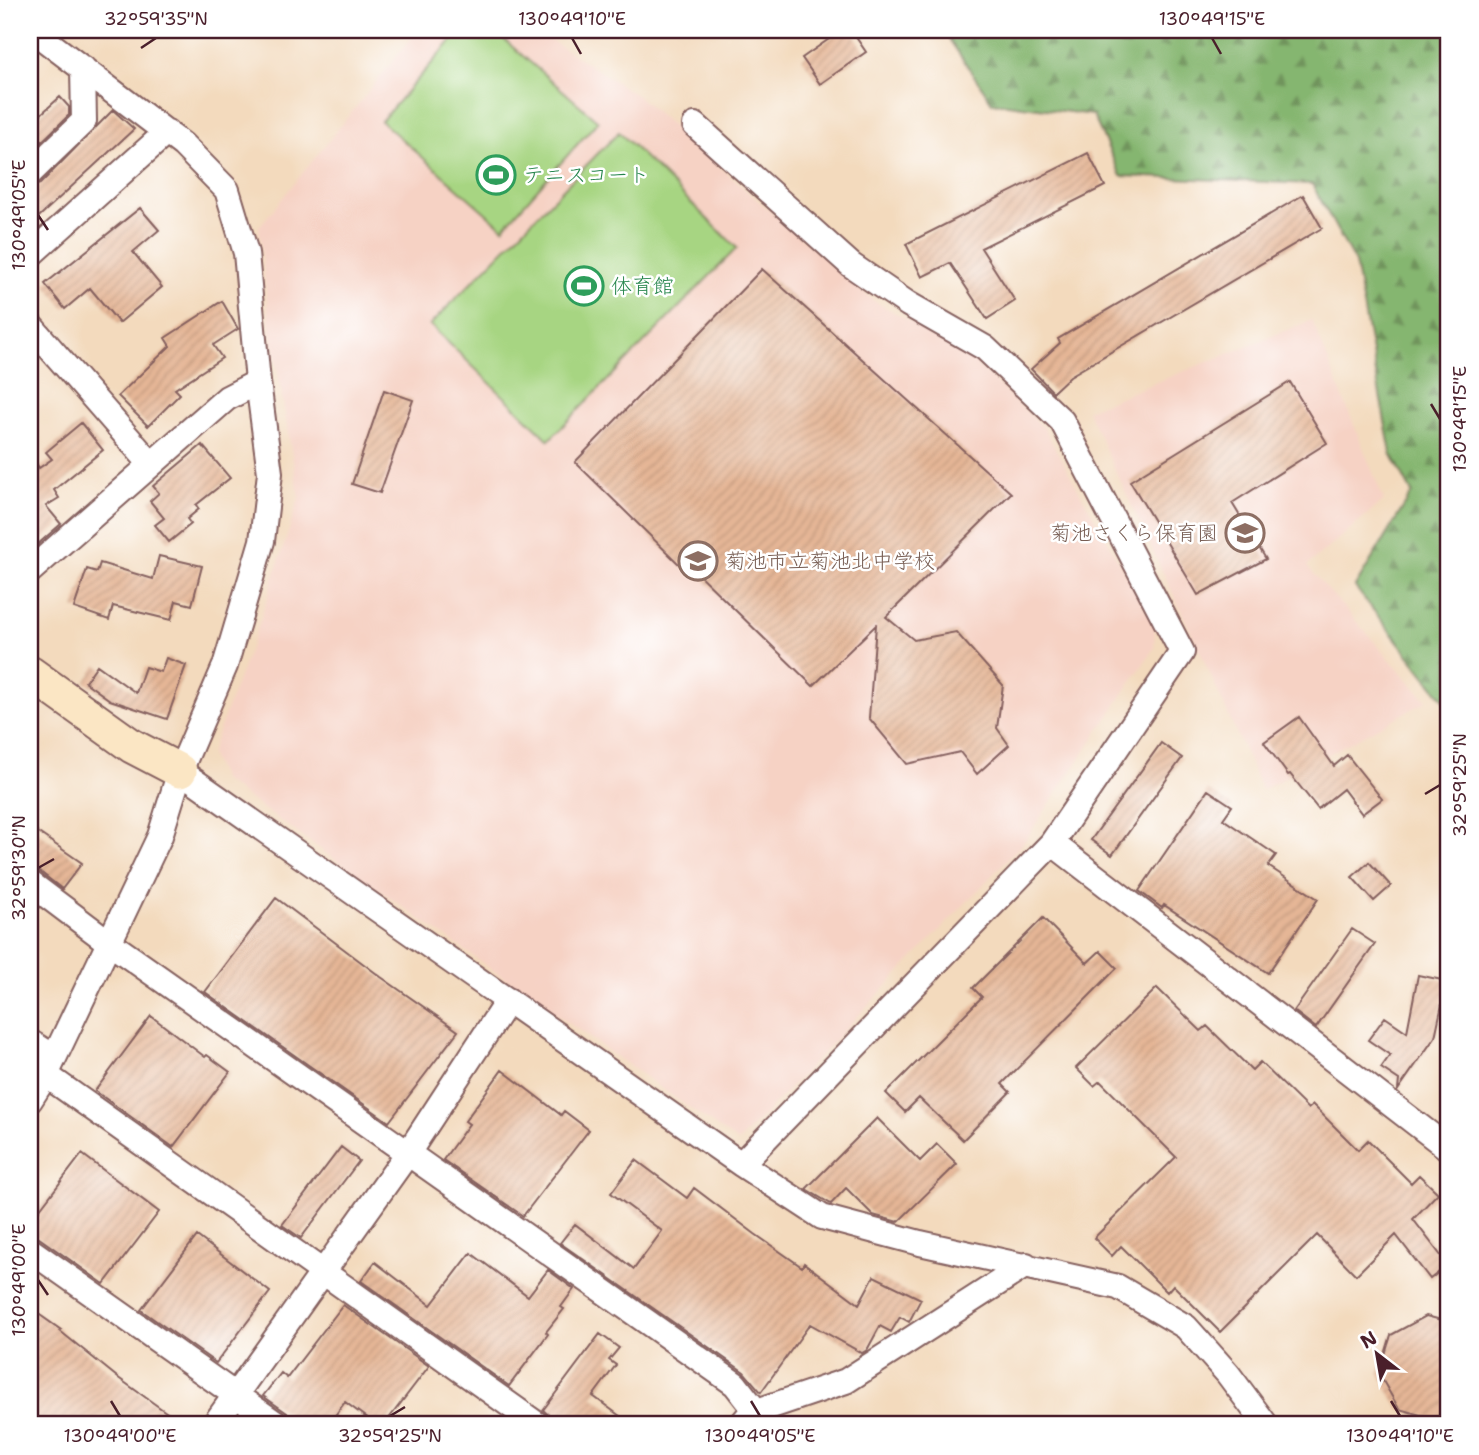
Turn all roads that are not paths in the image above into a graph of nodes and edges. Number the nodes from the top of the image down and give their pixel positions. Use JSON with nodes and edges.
{"nodes":[{"id":1,"x":32,"y":30,"type":"edge"},
{"id":2,"x":83,"y":68,"type":"junction"},
{"id":3,"x":695,"y":125,"type":"dead end"},
{"id":4,"x":167,"y":132,"type":"junction"},
{"id":5,"x":30,"y":173,"type":"edge"},
{"id":6,"x":30,"y":255,"type":"edge"},
{"id":7,"x":30,"y":325,"type":"edge"},
{"id":8,"x":258,"y":382,"type":"junction"},
{"id":9,"x":151,"y":464,"type":"junction"},
{"id":10,"x":30,"y":571,"type":"edge"},
{"id":11,"x":30,"y":673,"type":"edge"},
{"id":12,"x":180,"y":771,"type":"junction"},
{"id":13,"x":1052,"y":843,"type":"junction"},
{"id":14,"x":30,"y":883,"type":"edge"},
{"id":15,"x":107,"y":941,"type":"junction"},
{"id":16,"x":509,"y":1000,"type":"junction"},
{"id":17,"x":30,"y":1042,"type":"edge"},
{"id":18,"x":50,"y":1066,"type":"junction"},
{"id":19,"x":30,"y":1100,"type":"edge"},
{"id":20,"x":1449,"y":1149,"type":"edge"},
{"id":21,"x":408,"y":1153,"type":"junction"},
{"id":22,"x":741,"y":1164,"type":"junction"},
{"id":23,"x":30,"y":1250,"type":"edge"},
{"id":24,"x":1026,"y":1265,"type":"junction"},
{"id":25,"x":322,"y":1273,"type":"junction"},
{"id":26,"x":234,"y":1394,"type":"junction"},
{"id":27,"x":748,"y":1418,"type":"edge"},
{"id":28,"x":214,"y":1425,"type":"edge"},
{"id":29,"x":278,"y":1425,"type":"edge"},
{"id":30,"x":538,"y":1425,"type":"edge"},
{"id":31,"x":1266,"y":1425,"type":"edge"}],
"edges":[{"from":1,"to":2,"type":"street"},
{"from":2,"to":4,"type":"street"},
{"from":2,"to":5,"type":"street"},
{"from":3,"to":13,"type":"street"},
{"from":4,"to":6,"type":"street"},
{"from":4,"to":8,"type":"street"},
{"from":7,"to":9,"type":"street"},
{"from":8,"to":9,"type":"street"},
{"from":8,"to":12,"type":"street"},
{"from":9,"to":10,"type":"street"},
{"from":11,"to":12,"type":"street"},
{"from":12,"to":15,"type":"street"},
{"from":12,"to":16,"type":"street"},
{"from":13,"to":20,"type":"street"},
{"from":13,"to":22,"type":"street"},
{"from":14,"to":15,"type":"street"},
{"from":15,"to":18,"type":"street"},
{"from":15,"to":21,"type":"street"},
{"from":16,"to":21,"type":"street"},
{"from":16,"to":22,"type":"street"},
{"from":17,"to":18,"type":"street"},
{"from":18,"to":19,"type":"street"},
{"from":18,"to":25,"type":"street"},
{"from":21,"to":25,"type":"street"},
{"from":21,"to":27,"type":"street"},
{"from":22,"to":24,"type":"street"},
{"from":23,"to":26,"type":"street"},
{"from":24,"to":27,"type":"street"},
{"from":24,"to":31,"type":"street"},
{"from":25,"to":26,"type":"street"},
{"from":25,"to":30,"type":"street"},
{"from":26,"to":28,"type":"street"},
{"from":26,"to":29,"type":"street"}]}
